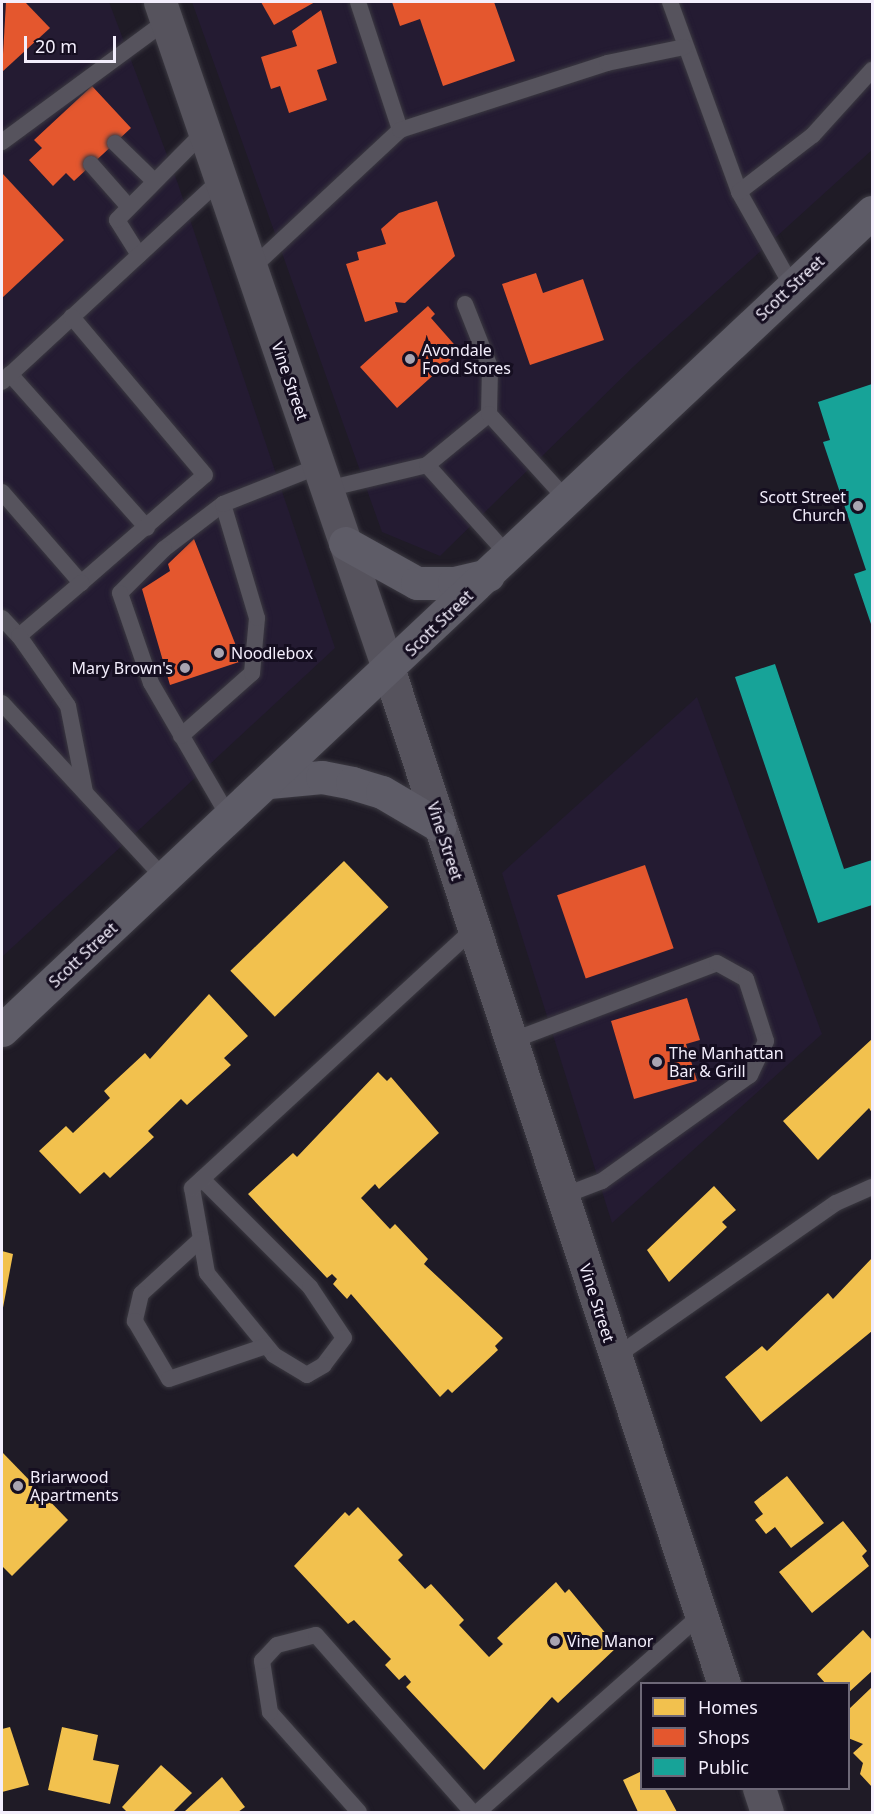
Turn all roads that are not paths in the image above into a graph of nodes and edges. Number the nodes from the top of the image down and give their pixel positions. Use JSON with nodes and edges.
{"nodes":[{"id":1,"x":358,"y":2,"type":"edge"},
{"id":2,"x":670,"y":2,"type":"edge"},
{"id":3,"x":163,"y":11,"type":"edge"},
{"id":4,"x":684,"y":47,"type":"junction"},
{"id":5,"x":873,"y":70,"type":"edge"},
{"id":6,"x":400,"y":130,"type":"junction"},
{"id":7,"x":205,"y":131,"type":"junction"},
{"id":8,"x":2,"y":142,"type":"edge"},
{"id":9,"x":115,"y":143,"type":"dead end"},
{"id":10,"x":92,"y":164,"type":"dead end"},
{"id":11,"x":221,"y":179,"type":"junction"},
{"id":12,"x":153,"y":180,"type":"junction"},
{"id":13,"x":739,"y":192,"type":"junction"},
{"id":14,"x":127,"y":205,"type":"junction"},
{"id":15,"x":873,"y":213,"type":"edge"},
{"id":16,"x":139,"y":255,"type":"junction"},
{"id":17,"x":251,"y":269,"type":"junction"},
{"id":18,"x":792,"y":286,"type":"junction"},
{"id":19,"x":465,"y":304,"type":"dead end"},
{"id":20,"x":72,"y":317,"type":"junction"},
{"id":21,"x":6,"y":378,"type":"edge"},
{"id":22,"x":489,"y":414,"type":"junction"},
{"id":23,"x":427,"y":465,"type":"junction"},
{"id":24,"x":323,"y":478,"type":"junction"},
{"id":25,"x":2,"y":492,"type":"edge"},
{"id":26,"x":566,"y":499,"type":"junction"},
{"id":27,"x":225,"y":511,"type":"junction"},
{"id":28,"x":147,"y":528,"type":"junction"},
{"id":29,"x":345,"y":543,"type":"junction"},
{"id":30,"x":498,"y":565,"type":"junction"},
{"id":31,"x":81,"y":583,"type":"junction"},
{"id":32,"x":2,"y":618,"type":"edge"},
{"id":33,"x":19,"y":636,"type":"junction"},
{"id":34,"x":389,"y":671,"type":"junction"},
{"id":35,"x":2,"y":703,"type":"edge"},
{"id":36,"x":181,"y":736,"type":"junction"},
{"id":37,"x":269,"y":782,"type":"junction"},
{"id":38,"x":85,"y":793,"type":"junction"},
{"id":39,"x":230,"y":819,"type":"junction"},
{"id":40,"x":440,"y":826,"type":"junction"},
{"id":41,"x":165,"y":879,"type":"junction"},
{"id":42,"x":474,"y":929,"type":"junction"},
{"id":43,"x":2,"y":1030,"type":"edge"},
{"id":44,"x":511,"y":1041,"type":"junction"},
{"id":45,"x":202,"y":1179,"type":"junction"},
{"id":46,"x":873,"y":1187,"type":"edge"},
{"id":47,"x":563,"y":1196,"type":"junction"},
{"id":48,"x":201,"y":1239,"type":"junction"},
{"id":49,"x":267,"y":1346,"type":"junction"},
{"id":50,"x":615,"y":1357,"type":"junction"},
{"id":51,"x":701,"y":1615,"type":"junction"},
{"id":52,"x":724,"y":1682,"type":"edge"},
{"id":53,"x":760,"y":1790,"type":"edge"},
{"id":54,"x":359,"y":1812,"type":"edge"},
{"id":55,"x":472,"y":1812,"type":"edge"},
{"id":56,"x":478,"y":1812,"type":"edge"},
{"id":57,"x":767,"y":1812,"type":"edge"}],
"edges":[{"from":1,"to":6,"type":"lane"},
{"from":2,"to":4,"type":"lane"},
{"from":3,"to":7,"type":"street","name":"Vine Street"},
{"from":3,"to":8,"type":"lane"},
{"from":4,"to":6,"type":"lane"},
{"from":4,"to":13,"type":"lane"},
{"from":5,"to":13,"type":"lane"},
{"from":6,"to":17,"type":"lane"},
{"from":7,"to":11,"type":"street","name":"Vine Street"},
{"from":7,"to":12,"type":"lane"},
{"from":9,"to":12,"type":"lane"},
{"from":10,"to":14,"type":"lane"},
{"from":11,"to":16,"type":"lane"},
{"from":11,"to":17,"type":"street","name":"Vine Street"},
{"from":12,"to":14,"type":"lane"},
{"from":13,"to":18,"type":"lane"},
{"from":14,"to":16,"type":"lane"},
{"from":15,"to":18,"type":"main road","name":"Scott Street"},
{"from":16,"to":20,"type":"lane"},
{"from":17,"to":24,"type":"street","name":"Vine Street"},
{"from":18,"to":26,"type":"main road","name":"Scott Street"},
{"from":19,"to":22,"type":"lane"},
{"from":20,"to":21,"type":"lane"},
{"from":20,"to":28,"type":"lane"},
{"from":21,"to":28,"type":"lane"},
{"from":22,"to":23,"type":"lane"},
{"from":22,"to":26,"type":"lane"},
{"from":23,"to":24,"type":"lane"},
{"from":23,"to":30,"type":"lane"},
{"from":24,"to":27,"type":"lane"},
{"from":24,"to":29,"type":"street","name":"Vine Street"},
{"from":25,"to":31,"type":"lane"},
{"from":26,"to":30,"type":"main road","name":"Scott Street"},
{"from":27,"to":36,"type":"lane"},
{"from":27,"to":36,"type":"lane"},
{"from":28,"to":31,"type":"lane"},
{"from":29,"to":30,"type":"main road"},
{"from":29,"to":34,"type":"street","name":"Vine Street"},
{"from":30,"to":34,"type":"main road","name":"Scott Street"},
{"from":31,"to":33,"type":"lane"},
{"from":32,"to":33,"type":"lane"},
{"from":33,"to":38,"type":"lane"},
{"from":34,"to":37,"type":"main road","name":"Scott Street"},
{"from":34,"to":40,"type":"street","name":"Vine Street"},
{"from":35,"to":38,"type":"lane"},
{"from":36,"to":39,"type":"lane"},
{"from":37,"to":39,"type":"main road","name":"Scott Street"},
{"from":37,"to":40,"type":"main road"},
{"from":38,"to":41,"type":"lane"},
{"from":39,"to":41,"type":"main road","name":"Scott Street"},
{"from":40,"to":42,"type":"street","name":"Vine Street"},
{"from":41,"to":43,"type":"main road","name":"Scott Street"},
{"from":42,"to":44,"type":"street","name":"Vine Street"},
{"from":42,"to":45,"type":"lane"},
{"from":44,"to":47,"type":"street","name":"Vine Street"},
{"from":44,"to":47,"type":"lane"},
{"from":45,"to":48,"type":"lane"},
{"from":45,"to":49,"type":"lane"},
{"from":46,"to":50,"type":"lane"},
{"from":47,"to":50,"type":"street","name":"Vine Street"},
{"from":48,"to":49,"type":"lane"},
{"from":48,"to":49,"type":"lane"},
{"from":50,"to":51,"type":"street","name":"Vine Street"},
{"from":51,"to":52,"type":"street","name":"Vine Street"},
{"from":51,"to":56,"type":"lane"},
{"from":53,"to":57,"type":"street"},
{"from":54,"to":55,"type":"lane"}]}
